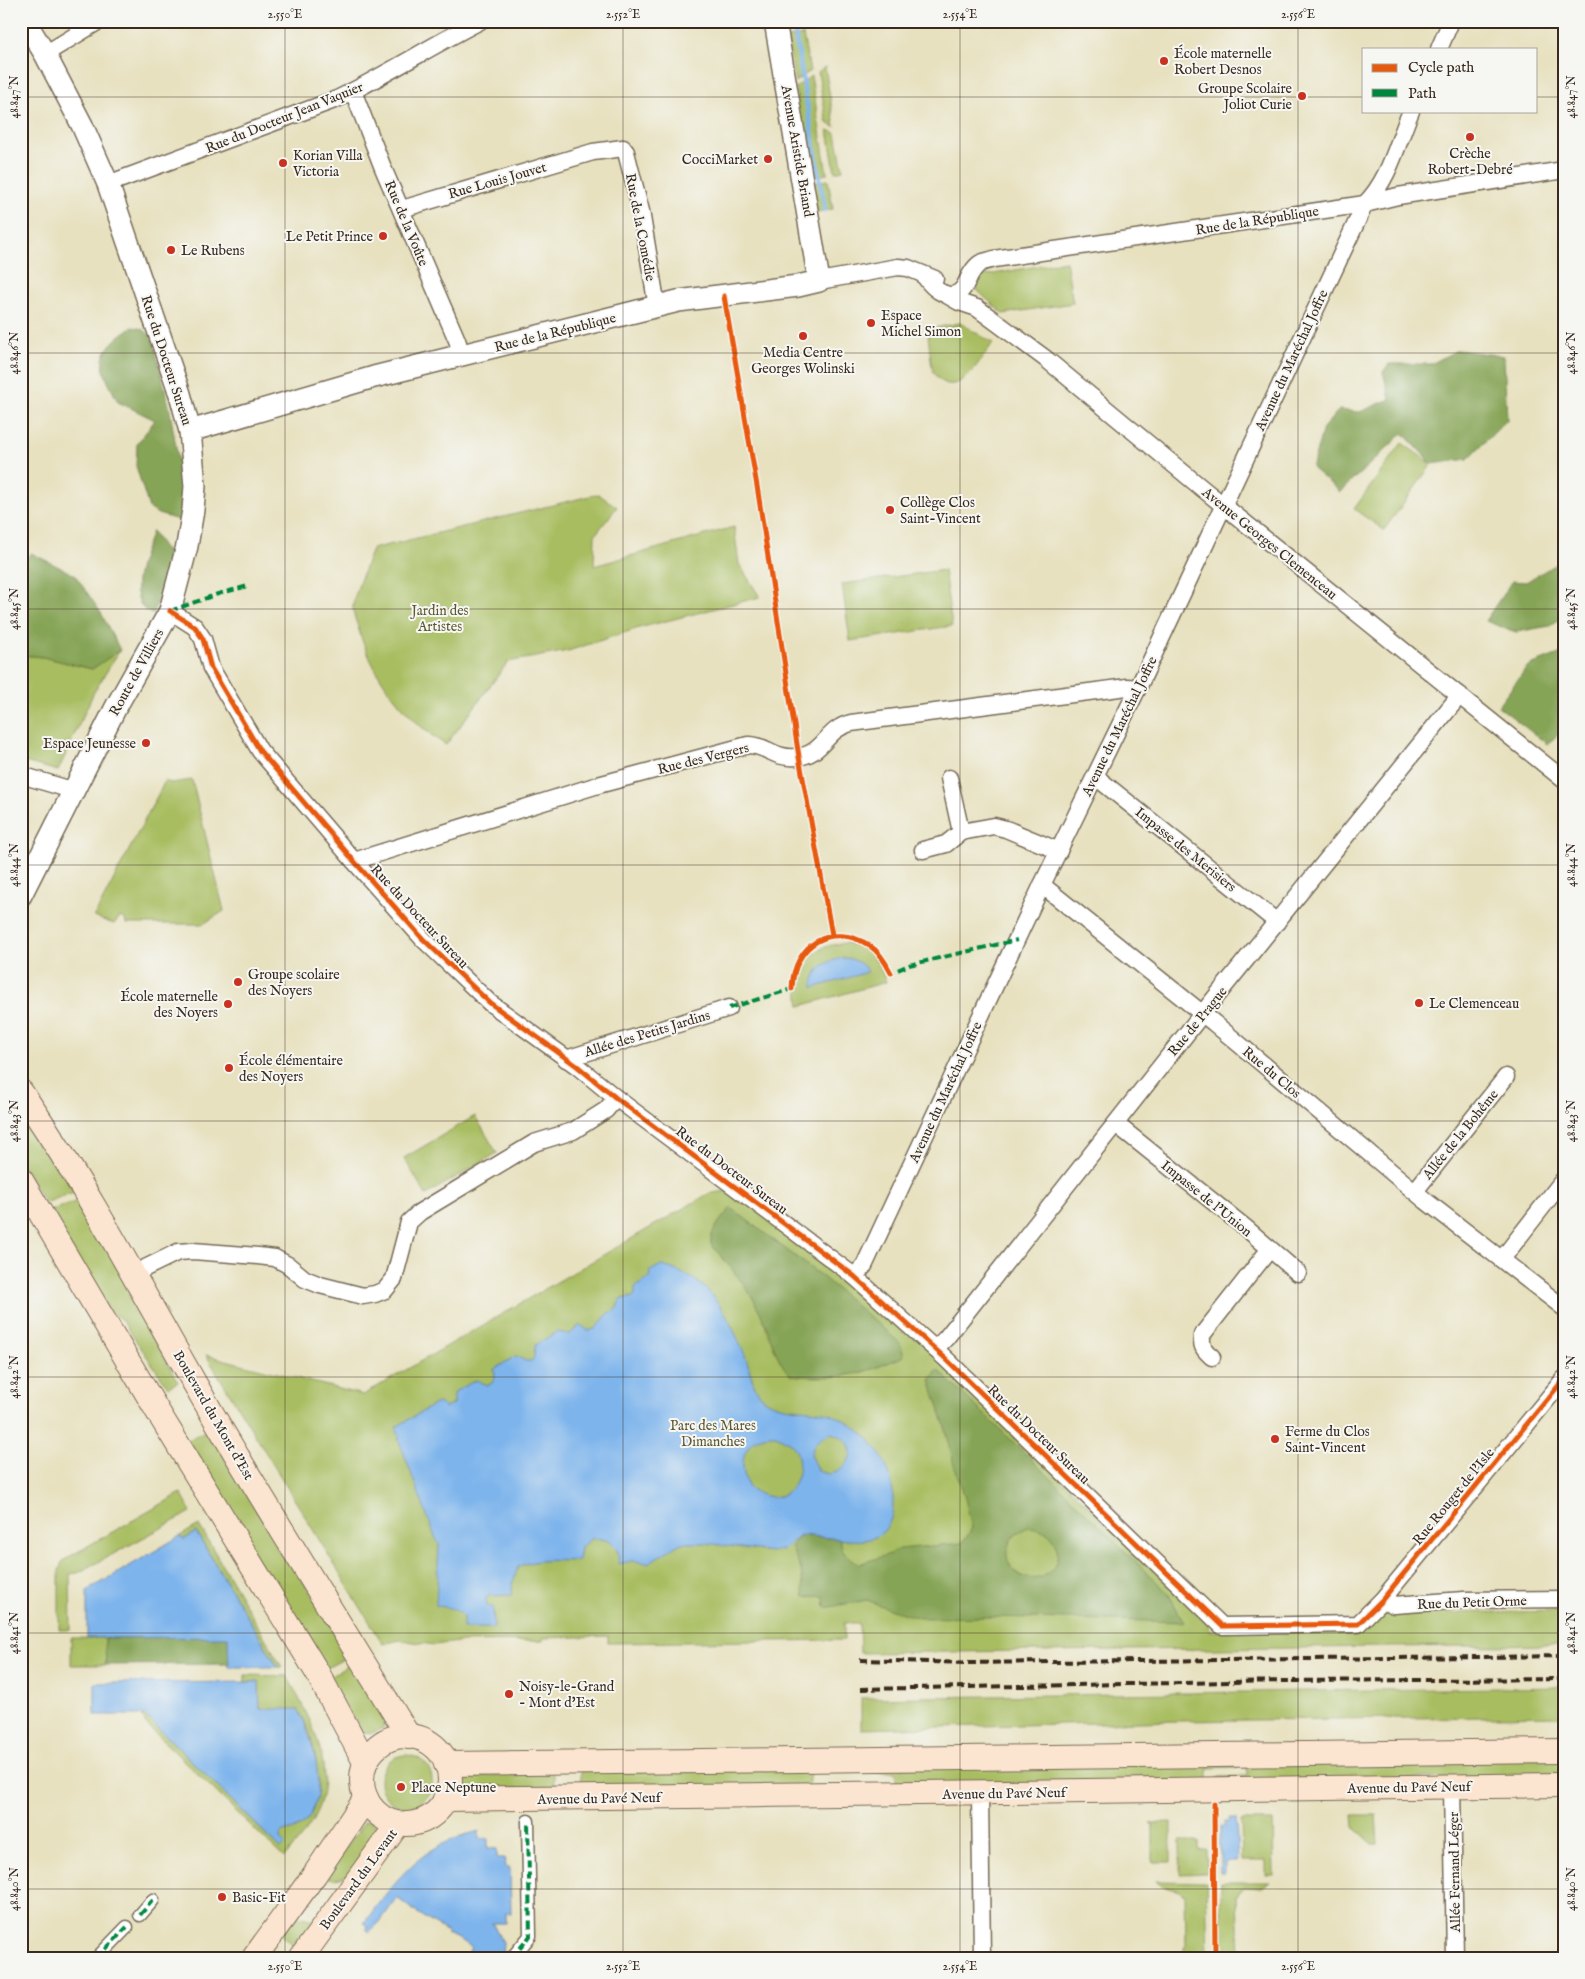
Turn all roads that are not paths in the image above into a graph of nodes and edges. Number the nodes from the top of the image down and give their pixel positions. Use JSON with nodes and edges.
{"nodes":[{"id":1,"x":25,"y":21,"type":"edge"},
{"id":2,"x":99,"y":21,"type":"edge"},
{"id":3,"x":480,"y":21,"type":"edge"},
{"id":4,"x":775,"y":21,"type":"edge"},
{"id":5,"x":1451,"y":21,"type":"edge"},
{"id":6,"x":1439,"y":48,"type":"edge"},
{"id":7,"x":45,"y":54,"type":"junction"},
{"id":8,"x":353,"y":91,"type":"junction"},
{"id":9,"x":1411,"y":112,"type":"edge"},
{"id":10,"x":623,"y":148,"type":"joint"},
{"id":11,"x":1564,"y":170,"type":"edge"},
{"id":12,"x":1386,"y":177,"type":"junction"},
{"id":13,"x":108,"y":184,"type":"junction"},
{"id":14,"x":1405,"y":196,"type":"junction"},
{"id":15,"x":1365,"y":204,"type":"junction"},
{"id":16,"x":402,"y":208,"type":"junction"},
{"id":17,"x":925,"y":277,"type":"junction"},
{"id":18,"x":819,"y":281,"type":"junction"},
{"id":19,"x":963,"y":288,"type":"junction"},
{"id":20,"x":944,"y":294,"type":"junction"},
{"id":21,"x":975,"y":306,"type":"junction"},
{"id":22,"x":657,"y":307,"type":"junction"},
{"id":23,"x":462,"y":355,"type":"junction"},
{"id":24,"x":190,"y":431,"type":"junction"},
{"id":25,"x":1223,"y":504,"type":"junction"},
{"id":26,"x":170,"y":611,"type":"junction"},
{"id":27,"x":1138,"y":688,"type":"junction"},
{"id":28,"x":1460,"y":695,"type":"junction"},
{"id":29,"x":21,"y":775,"type":"edge"},
{"id":30,"x":1096,"y":777,"type":"junction"},
{"id":31,"x":949,"y":778,"type":"dead end"},
{"id":32,"x":1564,"y":780,"type":"edge"},
{"id":33,"x":74,"y":790,"type":"junction"},
{"id":34,"x":961,"y":832,"type":"junction"},
{"id":35,"x":923,"y":850,"type":"dead end"},
{"id":36,"x":1059,"y":851,"type":"junction"},
{"id":37,"x":354,"y":861,"type":"junction"},
{"id":38,"x":1042,"y":886,"type":"junction"},
{"id":39,"x":21,"y":894,"type":"edge"},
{"id":40,"x":1277,"y":922,"type":"junction"},
{"id":41,"x":729,"y":1008,"type":"dead end"},
{"id":42,"x":1202,"y":1014,"type":"junction"},
{"id":43,"x":566,"y":1059,"type":"junction"},
{"id":44,"x":1506,"y":1077,"type":"dead end"},
{"id":45,"x":21,"y":1092,"type":"edge"},
{"id":46,"x":616,"y":1098,"type":"junction"},
{"id":47,"x":1116,"y":1124,"type":"junction"},
{"id":48,"x":1564,"y":1179,"type":"edge"},
{"id":49,"x":21,"y":1180,"type":"edge"},
{"id":50,"x":1415,"y":1191,"type":"junction"},
{"id":51,"x":1269,"y":1250,"type":"junction"},
{"id":52,"x":1502,"y":1259,"type":"junction"},
{"id":53,"x":1298,"y":1273,"type":"dead end"},
{"id":54,"x":133,"y":1274,"type":"junction"},
{"id":55,"x":854,"y":1276,"type":"junction"},
{"id":56,"x":1564,"y":1308,"type":"edge"},
{"id":57,"x":936,"y":1349,"type":"junction"},
{"id":58,"x":1212,"y":1358,"type":"dead end"},
{"id":59,"x":1564,"y":1379,"type":"edge"},
{"id":60,"x":1382,"y":1600,"type":"junction"},
{"id":61,"x":1564,"y":1600,"type":"edge"},
{"id":62,"x":1358,"y":1624,"type":"joint"},
{"id":63,"x":409,"y":1736,"type":"junction"},
{"id":64,"x":1564,"y":1751,"type":"edge"},
{"id":65,"x":366,"y":1762,"type":"junction"},
{"id":66,"x":446,"y":1764,"type":"junction"},
{"id":67,"x":1564,"y":1785,"type":"edge"},
{"id":68,"x":1452,"y":1787,"type":"junction"},
{"id":69,"x":980,"y":1794,"type":"junction"},
{"id":70,"x":366,"y":1798,"type":"junction"},
{"id":71,"x":445,"y":1800,"type":"junction"},
{"id":72,"x":528,"y":1821,"type":"dead end"},
{"id":73,"x":398,"y":1824,"type":"junction"},
{"id":74,"x":153,"y":1900,"type":"dead end"},
{"id":75,"x":140,"y":1915,"type":"dead end"},
{"id":76,"x":127,"y":1927,"type":"dead end"},
{"id":77,"x":97,"y":1958,"type":"edge"},
{"id":78,"x":254,"y":1958,"type":"edge"},
{"id":79,"x":301,"y":1958,"type":"edge"},
{"id":80,"x":512,"y":1958,"type":"edge"},
{"id":81,"x":982,"y":1958,"type":"edge"},
{"id":82,"x":1455,"y":1958,"type":"edge"}],
"edges":[{"from":1,"to":7,"type":"street","name":"Rue du Docteur Sureau"},
{"from":2,"to":7,"type":"street"},
{"from":3,"to":8,"type":"street","name":"Rue du Docteur Jean Vaquier"},
{"from":4,"to":18,"type":"street","name":"Avenue Aristide Briand"},
{"from":5,"to":6,"type":"street"},
{"from":7,"to":13,"type":"street","name":"Rue du Docteur Sureau"},
{"from":8,"to":13,"type":"street","name":"Rue du Docteur Jean Vaquier"},
{"from":8,"to":16,"type":"street","name":"Rue de la Voûte"},
{"from":9,"to":12,"type":"street","name":"Avenue du Maréchal Joffre"},
{"from":10,"to":16,"type":"street","name":"Rue Louis Jouvet"},
{"from":10,"to":22,"type":"street","name":"Rue de la Comédie"},
{"from":11,"to":14,"type":"street","name":"Rue de la République"},
{"from":12,"to":14,"type":"street"},
{"from":12,"to":15,"type":"street","name":"Avenue du Maréchal Joffre"},
{"from":13,"to":24,"type":"street","name":"Rue du Docteur Sureau"},
{"from":14,"to":15,"type":"street","name":"Rue de la République"},
{"from":15,"to":19,"type":"street","name":"Rue de la République"},
{"from":15,"to":25,"type":"street","name":"Avenue du Maréchal Joffre"},
{"from":16,"to":23,"type":"street","name":"Rue de la Voûte"},
{"from":17,"to":18,"type":"street","name":"Rue de la République"},
{"from":17,"to":19,"type":"street","name":"Rue de la République"},
{"from":17,"to":20,"type":"street","name":"Rue de la République"},
{"from":18,"to":22,"type":"street","name":"Rue de la République"},
{"from":19,"to":20,"type":"street"},
{"from":19,"to":21,"type":"street","name":"Avenue Georges Clemenceau"},
{"from":20,"to":21,"type":"street","name":"Avenue Georges Clemenceau"},
{"from":21,"to":25,"type":"street","name":"Avenue Georges Clemenceau"},
{"from":22,"to":23,"type":"street","name":"Rue de la République"},
{"from":23,"to":24,"type":"street","name":"Rue de la République"},
{"from":24,"to":26,"type":"street","name":"Rue du Docteur Sureau"},
{"from":25,"to":27,"type":"street","name":"Avenue du Maréchal Joffre"},
{"from":25,"to":28,"type":"street","name":"Avenue Georges Clemenceau"},
{"from":26,"to":33,"type":"street","name":"Route de Villiers"},
{"from":26,"to":37,"type":"street","name":"Rue du Docteur Sureau"},
{"from":27,"to":30,"type":"street","name":"Avenue du Maréchal Joffre"},
{"from":27,"to":37,"type":"street","name":"Rue des Vergers"},
{"from":28,"to":32,"type":"street","name":"Avenue Georges Clemenceau"},
{"from":28,"to":40,"type":"street","name":"Rue de Prague"},
{"from":29,"to":33,"type":"street"},
{"from":30,"to":36,"type":"street","name":"Avenue du Maréchal Joffre"},
{"from":30,"to":40,"type":"street","name":"Impasse des Merisiers"},
{"from":31,"to":34,"type":"street"},
{"from":33,"to":39,"type":"street","name":"Route de Villiers"},
{"from":34,"to":35,"type":"street"},
{"from":34,"to":36,"type":"street"},
{"from":36,"to":38,"type":"street","name":"Avenue du Maréchal Joffre"},
{"from":37,"to":43,"type":"street","name":"Rue du Docteur Sureau"},
{"from":38,"to":42,"type":"street","name":"Rue du Clos"},
{"from":38,"to":55,"type":"street","name":"Avenue du Maréchal Joffre"},
{"from":40,"to":42,"type":"street","name":"Rue de Prague"},
{"from":41,"to":43,"type":"street","name":"Allée des Petits Jardins"},
{"from":42,"to":47,"type":"street","name":"Rue de Prague"},
{"from":42,"to":50,"type":"street","name":"Rue du Clos"},
{"from":43,"to":46,"type":"street","name":"Rue du Docteur Sureau"},
{"from":44,"to":50,"type":"street","name":"Allée de la Bohême"},
{"from":45,"to":54,"type":"main road","name":"Boulevard du Mont d'Est"},
{"from":46,"to":54,"type":"street"},
{"from":46,"to":55,"type":"street","name":"Rue du Docteur Sureau"},
{"from":47,"to":51,"type":"street","name":"Impasse de l'Union"},
{"from":47,"to":57,"type":"street","name":"Rue de Prague"},
{"from":48,"to":52,"type":"street"},
{"from":49,"to":65,"type":"main road"},
{"from":50,"to":52,"type":"street","name":"Rue du Clos"},
{"from":51,"to":53,"type":"street","name":"Impasse de l'Union"},
{"from":51,"to":58,"type":"street"},
{"from":52,"to":56,"type":"street","name":"Rue du Clos"},
{"from":54,"to":63,"type":"main road","name":"Boulevard du Mont d'Est"},
{"from":55,"to":57,"type":"street","name":"Rue du Docteur Sureau"},
{"from":57,"to":62,"type":"street","name":"Rue du Docteur Sureau"},
{"from":59,"to":60,"type":"street","name":"Rue Rouget de l'Isle"},
{"from":60,"to":61,"type":"street","name":"Rue du Petit Orme"},
{"from":60,"to":62,"type":"street","name":"Rue Rouget de l'Isle"},
{"from":63,"to":65,"type":"main road"},
{"from":63,"to":66,"type":"main road"},
{"from":64,"to":66,"type":"main road"},
{"from":65,"to":70,"type":"main road"},
{"from":66,"to":71,"type":"main road"},
{"from":67,"to":68,"type":"main road","name":"Avenue du Pavé Neuf"},
{"from":68,"to":69,"type":"main road","name":"Avenue du Pavé Neuf"},
{"from":68,"to":82,"type":"street","name":"Allée Fernand Léger"},
{"from":69,"to":71,"type":"main road","name":"Avenue du Pavé Neuf"},
{"from":69,"to":81,"type":"street"},
{"from":70,"to":73,"type":"main road"},
{"from":70,"to":78,"type":"main road"},
{"from":71,"to":73,"type":"main road"},
{"from":72,"to":80,"type":"street"},
{"from":73,"to":79,"type":"main road","name":"Boulevard du Levant"},
{"from":74,"to":75,"type":"street"},
{"from":76,"to":77,"type":"street"}]}
